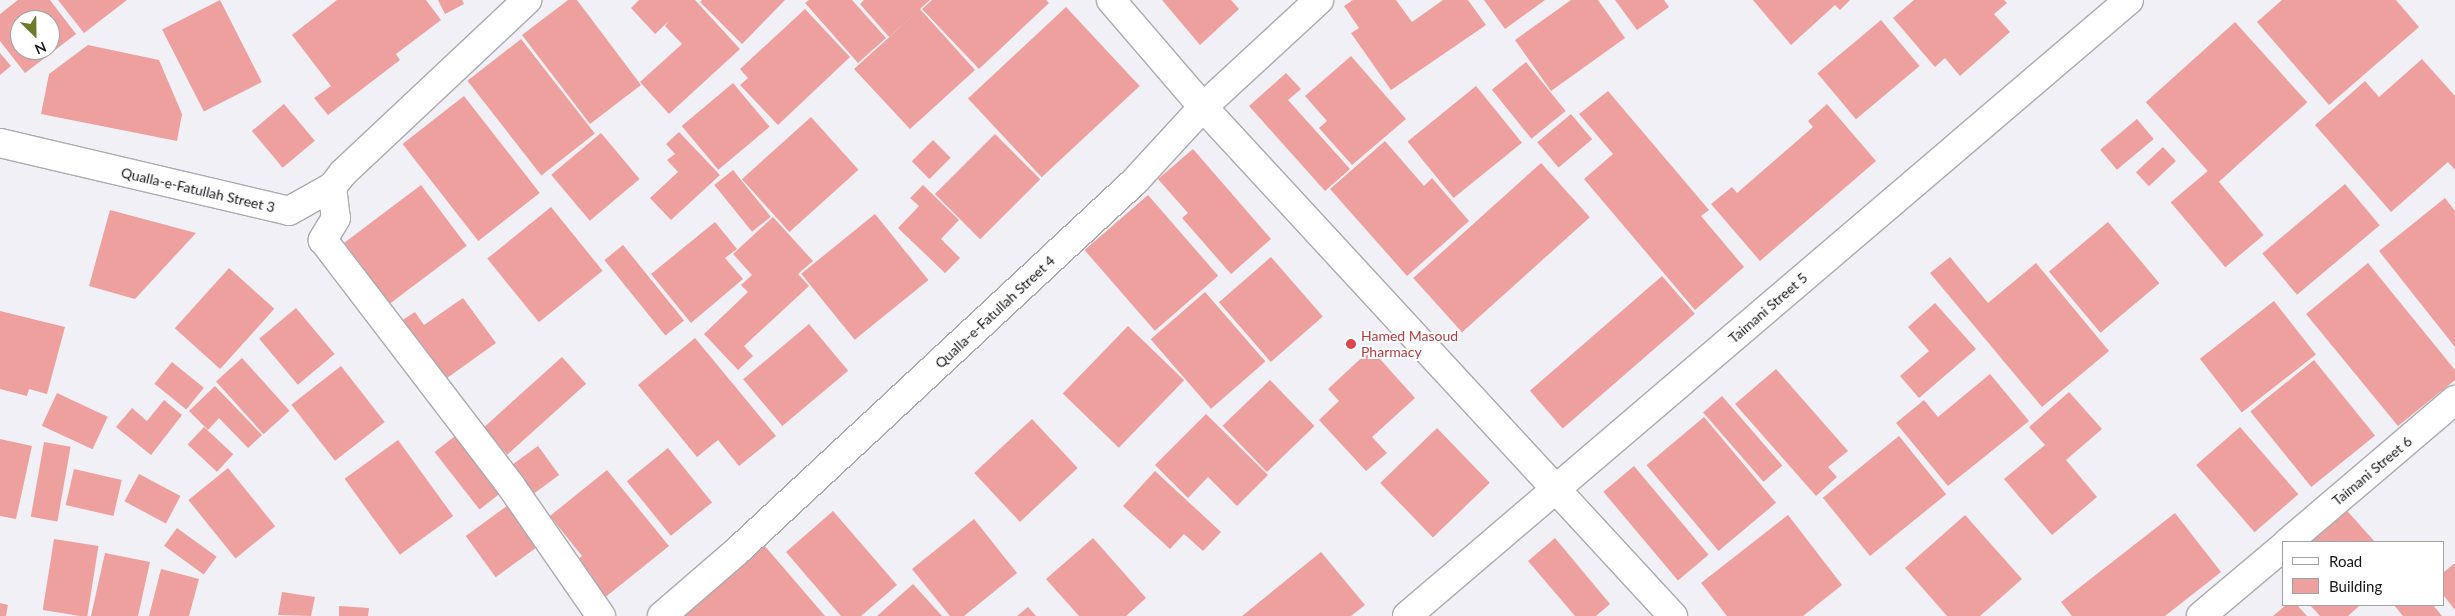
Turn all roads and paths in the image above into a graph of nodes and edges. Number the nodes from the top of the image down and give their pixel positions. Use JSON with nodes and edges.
{"nodes":[{"id":1,"x":527,"y":0,"type":"edge"},
{"id":2,"x":1111,"y":0,"type":"edge"},
{"id":3,"x":1318,"y":0,"type":"edge"},
{"id":4,"x":2129,"y":0,"type":"edge"},
{"id":5,"x":1203,"y":107,"type":"junction"},
{"id":6,"x":0,"y":143,"type":"edge"},
{"id":7,"x":332,"y":188,"type":"junction"},
{"id":8,"x":2455,"y":400,"type":"edge"},
{"id":9,"x":1557,"y":490,"type":"junction"},
{"id":10,"x":2289,"y":541,"type":"edge"},
{"id":11,"x":2282,"y":548,"type":"edge"},
{"id":12,"x":601,"y":616,"type":"edge"},
{"id":13,"x":662,"y":616,"type":"edge"},
{"id":14,"x":1407,"y":616,"type":"edge"},
{"id":15,"x":1674,"y":616,"type":"edge"},
{"id":16,"x":2202,"y":616,"type":"edge"}],
"edges":[{"from":1,"to":7,"type":"street","name":"Qualla-e-Fatullah Street 3"},
{"from":2,"to":5,"type":"street"},
{"from":3,"to":5,"type":"street","name":"Qualla-e-Fatullah Street 4"},
{"from":4,"to":9,"type":"street","name":"Taimani Street 5"},
{"from":5,"to":9,"type":"street"},
{"from":5,"to":13,"type":"street","name":"Qualla-e-Fatullah Street 4"},
{"from":6,"to":7,"type":"street","name":"Qualla-e-Fatullah Street 3"},
{"from":7,"to":12,"type":"street"},
{"from":8,"to":10,"type":"street","name":"Taimani Street 6"},
{"from":9,"to":14,"type":"street","name":"Taimani Street 5"},
{"from":9,"to":15,"type":"street"},
{"from":11,"to":16,"type":"street"}]}
